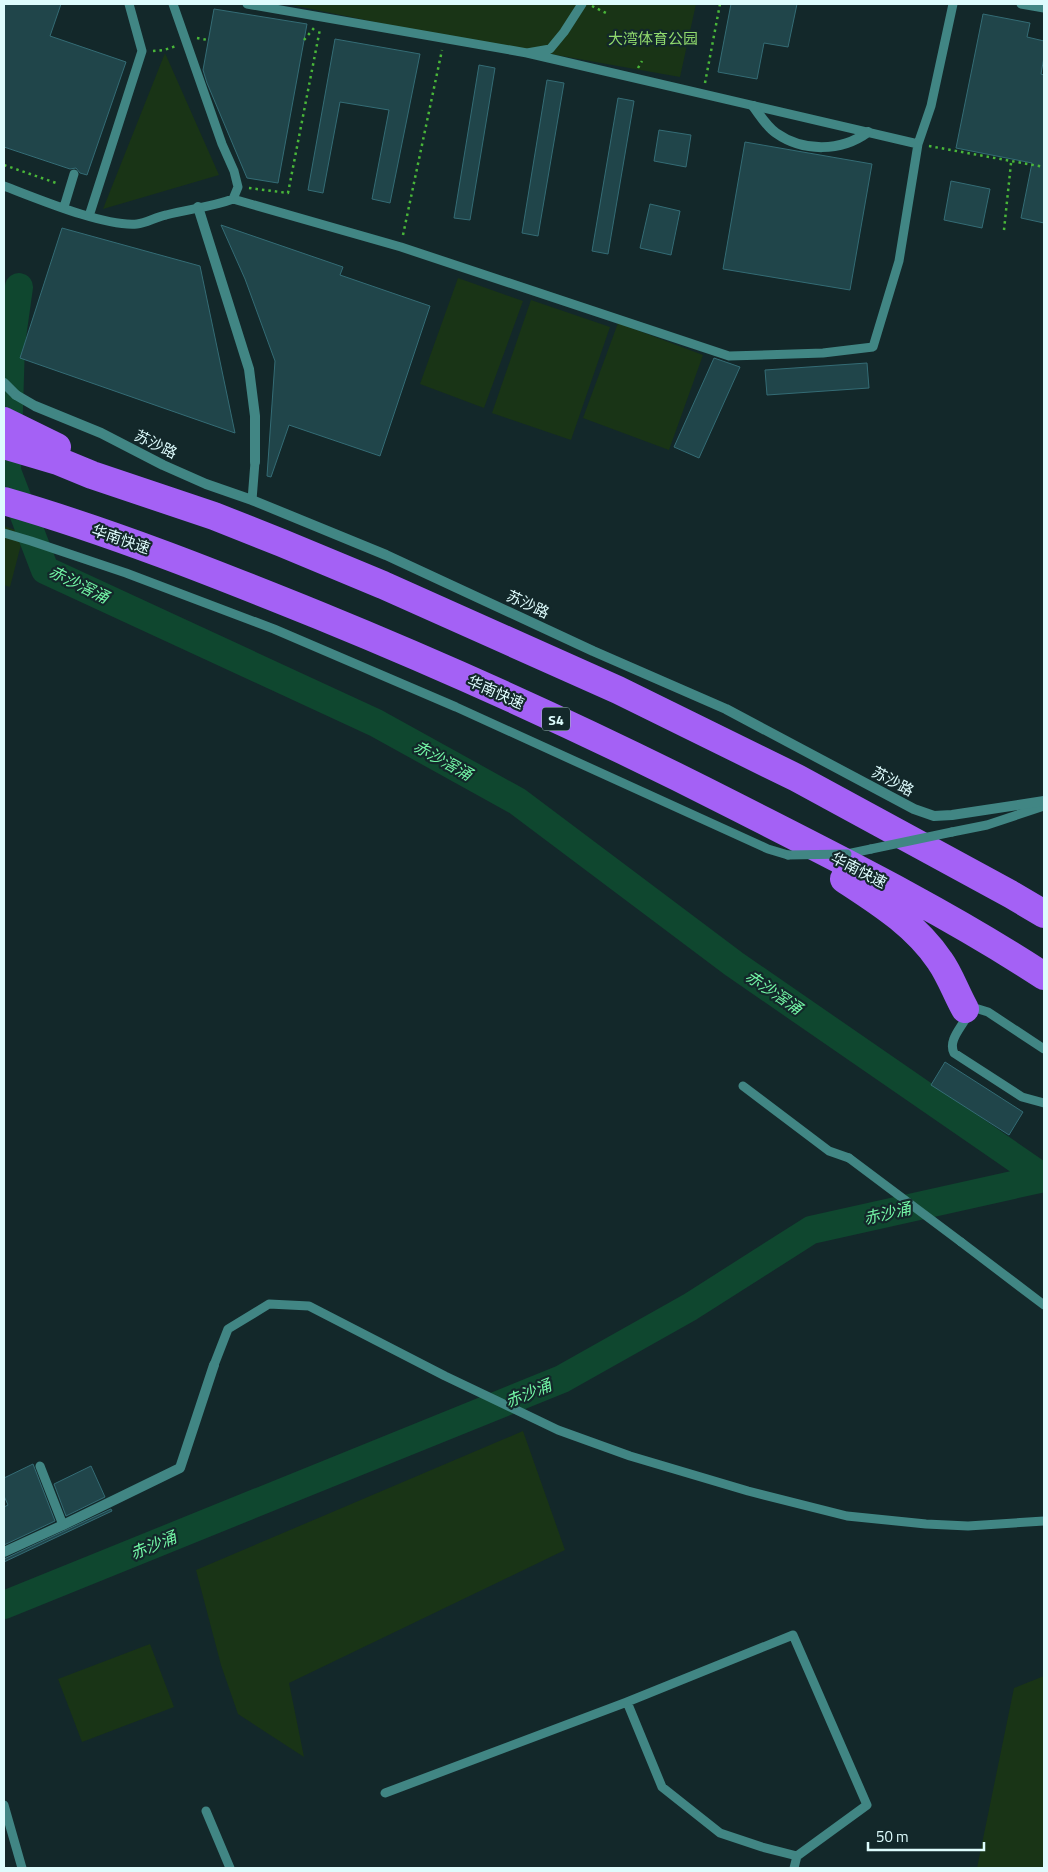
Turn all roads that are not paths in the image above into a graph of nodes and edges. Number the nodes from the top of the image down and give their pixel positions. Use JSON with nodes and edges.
{"nodes":[{"id":1,"x":129,"y":4,"type":"edge"},
{"id":2,"x":172,"y":4,"type":"edge"},
{"id":3,"x":247,"y":4,"type":"edge"},
{"id":4,"x":582,"y":4,"type":"edge"},
{"id":5,"x":953,"y":4,"type":"edge"},
{"id":6,"x":1021,"y":4,"type":"edge"},
{"id":7,"x":1044,"y":8,"type":"edge"},
{"id":8,"x":527,"y":53,"type":"junction"},
{"id":9,"x":753,"y":106,"type":"junction"},
{"id":10,"x":868,"y":132,"type":"junction"},
{"id":11,"x":918,"y":144,"type":"junction"},
{"id":12,"x":74,"y":174,"type":"dead end"},
{"id":13,"x":4,"y":186,"type":"edge"},
{"id":14,"x":233,"y":199,"type":"junction"},
{"id":15,"x":198,"y":207,"type":"junction"},
{"id":16,"x":64,"y":208,"type":"junction"},
{"id":17,"x":88,"y":216,"type":"junction"},
{"id":18,"x":4,"y":383,"type":"edge"},
{"id":19,"x":4,"y":421,"type":"edge"},
{"id":20,"x":4,"y":445,"type":"edge"},
{"id":21,"x":58,"y":455,"type":"junction"},
{"id":22,"x":255,"y":462,"type":"joint"},
{"id":23,"x":252,"y":500,"type":"junction"},
{"id":24,"x":4,"y":501,"type":"edge"},
{"id":25,"x":4,"y":533,"type":"edge"},
{"id":26,"x":1044,"y":801,"type":"edge"},
{"id":27,"x":734,"y":806,"type":"junction"},
{"id":28,"x":1044,"y":806,"type":"edge"},
{"id":29,"x":1044,"y":914,"type":"edge"},
{"id":30,"x":1044,"y":976,"type":"edge"},
{"id":31,"x":964,"y":1009,"type":"junction"},
{"id":32,"x":1044,"y":1049,"type":"edge"},
{"id":33,"x":743,"y":1086,"type":"dead end"},
{"id":34,"x":1044,"y":1103,"type":"edge"},
{"id":35,"x":1044,"y":1305,"type":"edge"},
{"id":36,"x":214,"y":1365,"type":"joint"},
{"id":37,"x":40,"y":1466,"type":"dead end"},
{"id":38,"x":1044,"y":1521,"type":"edge"},
{"id":39,"x":63,"y":1525,"type":"junction"},
{"id":40,"x":4,"y":1552,"type":"edge"},
{"id":41,"x":627,"y":1702,"type":"junction"},
{"id":42,"x":385,"y":1793,"type":"dead end"},
{"id":43,"x":4,"y":1805,"type":"edge"},
{"id":44,"x":206,"y":1811,"type":"dead end"},
{"id":45,"x":8,"y":1836,"type":"edge"},
{"id":46,"x":797,"y":1856,"type":"junction"},
{"id":47,"x":22,"y":1868,"type":"edge"},
{"id":48,"x":230,"y":1868,"type":"edge"},
{"id":49,"x":794,"y":1868,"type":"edge"}],
"edges":[{"from":1,"to":17,"type":"lane"},
{"from":2,"to":14,"type":"lane"},
{"from":3,"to":8,"type":"lane"},
{"from":4,"to":8,"type":"lane"},
{"from":5,"to":11,"type":"lane"},
{"from":6,"to":7,"type":"lane"},
{"from":8,"to":9,"type":"lane"},
{"from":9,"to":10,"type":"lane"},
{"from":9,"to":10,"type":"street"},
{"from":10,"to":11,"type":"lane"},
{"from":11,"to":14,"type":"lane"},
{"from":12,"to":16,"type":"lane"},
{"from":13,"to":16,"type":"lane"},
{"from":14,"to":15,"type":"lane"},
{"from":15,"to":17,"type":"lane"},
{"from":15,"to":22,"type":"street"},
{"from":16,"to":17,"type":"lane"},
{"from":18,"to":23,"type":"street","name":"苏沙路"},
{"from":19,"to":21,"type":"highway"},
{"from":20,"to":21,"type":"highway"},
{"from":21,"to":29,"type":"highway"},
{"from":22,"to":23,"type":"lane"},
{"from":23,"to":26,"type":"street","name":"苏沙路"},
{"from":24,"to":27,"type":"highway","name":"华南快速","number":"S4"},
{"from":25,"to":28,"type":"lane","bridge":true},
{"from":27,"to":30,"type":"highway","name":"华南快速","number":"S4"},
{"from":27,"to":31,"type":"highway"},
{"from":31,"to":32,"type":"lane"},
{"from":31,"to":34,"type":"lane"},
{"from":33,"to":35,"type":"lane","bridge":true},
{"from":36,"to":38,"type":"lane"},
{"from":36,"to":39,"type":"street"},
{"from":37,"to":39,"type":"lane"},
{"from":39,"to":40,"type":"street"},
{"from":41,"to":42,"type":"lane"},
{"from":41,"to":46,"type":"lane"},
{"from":41,"to":46,"type":"lane"},
{"from":43,"to":45,"type":"lane"},
{"from":44,"to":48,"type":"lane"},
{"from":45,"to":47,"type":"lane"},
{"from":46,"to":49,"type":"lane"}]}
